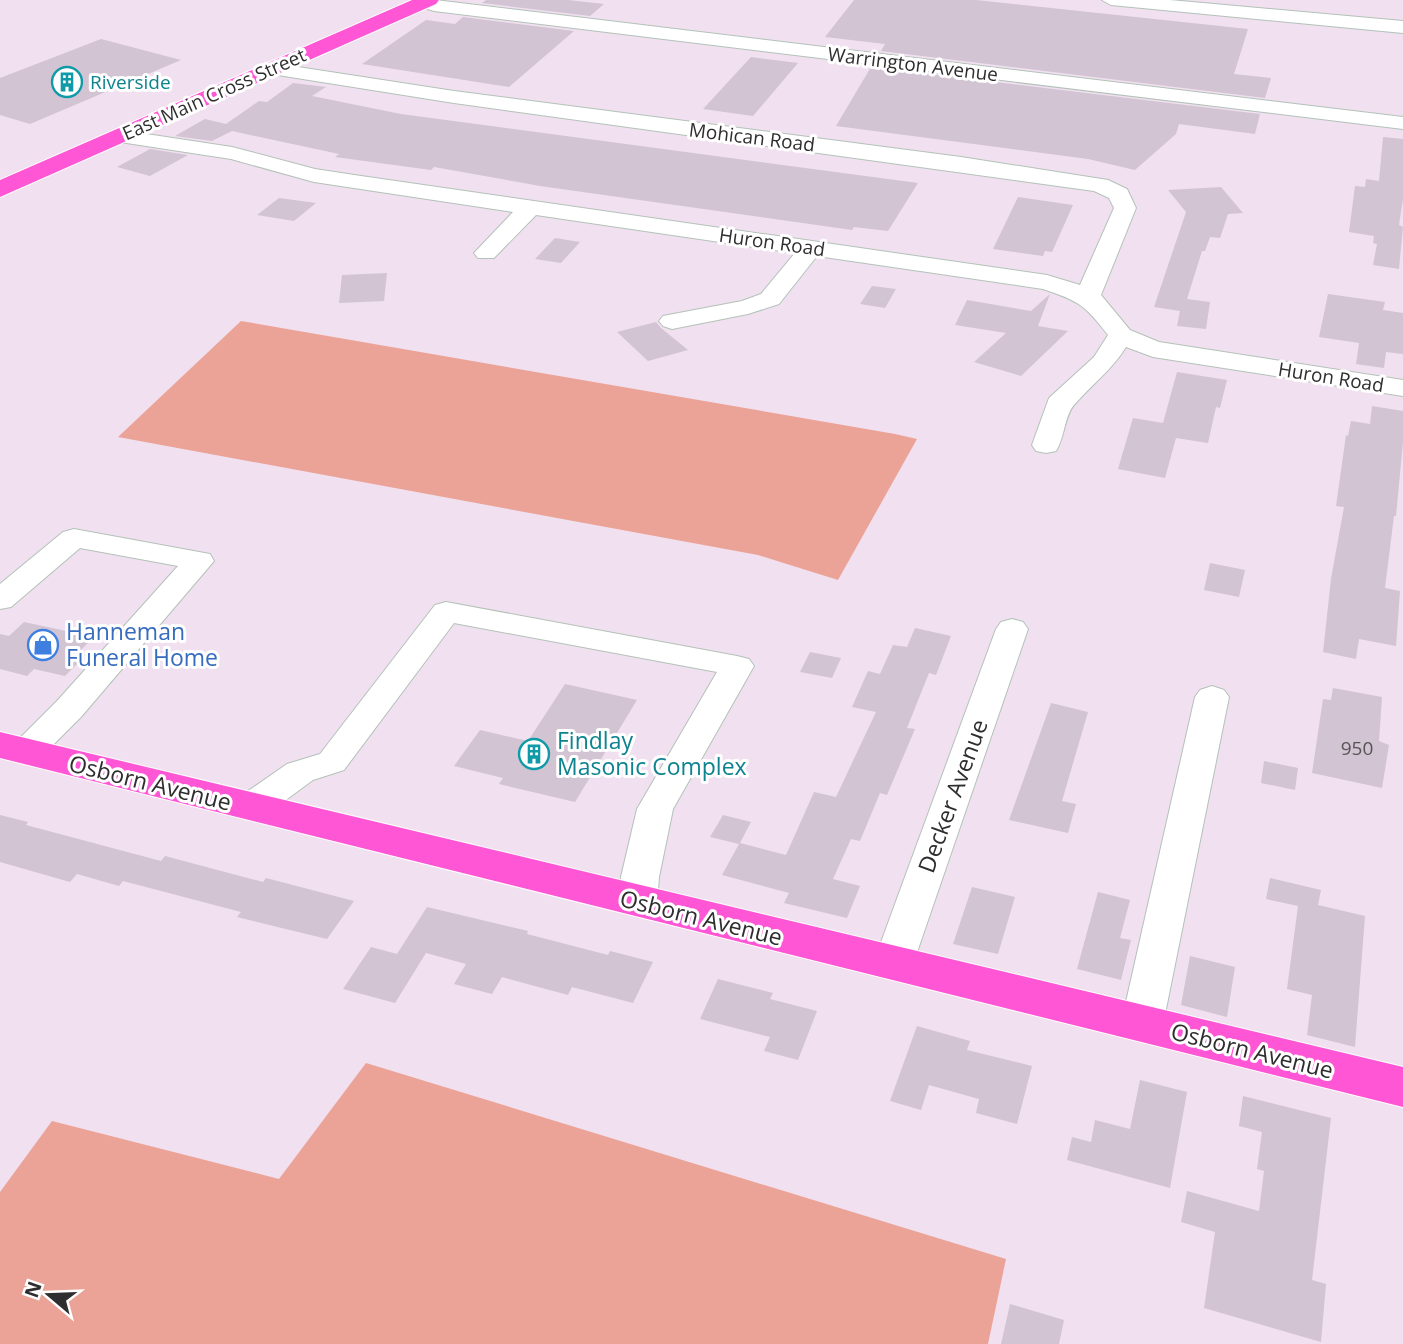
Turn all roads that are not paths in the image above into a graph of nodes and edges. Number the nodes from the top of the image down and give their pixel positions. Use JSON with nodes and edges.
{"nodes":[{"id":1,"x":1111,"y":0,"type":"edge"},
{"id":2,"x":426,"y":1,"type":"edge"},
{"id":3,"x":1217,"y":5,"type":"edge"},
{"id":4,"x":1403,"y":27,"type":"edge"},
{"id":5,"x":272,"y":69,"type":"junction"},
{"id":6,"x":1403,"y":123,"type":"edge"},
{"id":7,"x":120,"y":136,"type":"junction"},
{"id":8,"x":0,"y":189,"type":"edge"},
{"id":9,"x":530,"y":208,"type":"junction"},
{"id":10,"x":811,"y":248,"type":"junction"},
{"id":11,"x":486,"y":253,"type":"dead end"},
{"id":12,"x":1088,"y":296,"type":"junction"},
{"id":13,"x":673,"y":321,"type":"dead end"},
{"id":14,"x":1121,"y":335,"type":"junction"},
{"id":15,"x":1403,"y":388,"type":"edge"},
{"id":16,"x":1046,"y":445,"type":"dead end"},
{"id":17,"x":0,"y":600,"type":"edge"},
{"id":18,"x":1012,"y":629,"type":"dead end"},
{"id":19,"x":1212,"y":697,"type":"dead end"},
{"id":20,"x":13,"y":748,"type":"edge"},
{"id":21,"x":251,"y":807,"type":"junction"},
{"id":22,"x":638,"y":902,"type":"junction"},
{"id":23,"x":893,"y":964,"type":"junction"},
{"id":24,"x":1142,"y":1024,"type":"junction"},
{"id":25,"x":1403,"y":1087,"type":"edge"}],
"edges":[{"from":1,"to":3,"type":"street"},
{"from":2,"to":5,"type":"main road","name":"East Main Cross Street"},
{"from":2,"to":6,"type":"street","name":"Warrington Avenue"},
{"from":3,"to":4,"type":"street"},
{"from":5,"to":7,"type":"main road","name":"East Main Cross Street"},
{"from":5,"to":12,"type":"street","name":"Mohican Road"},
{"from":7,"to":8,"type":"main road","name":"East Main Cross Street"},
{"from":7,"to":9,"type":"street","name":"Huron Road"},
{"from":9,"to":10,"type":"street","name":"Huron Road"},
{"from":9,"to":11,"type":"street"},
{"from":10,"to":12,"type":"street","name":"Huron Road"},
{"from":10,"to":13,"type":"street"},
{"from":12,"to":14,"type":"street","name":"Huron Road"},
{"from":14,"to":15,"type":"street","name":"Huron Road"},
{"from":14,"to":16,"type":"street"},
{"from":17,"to":20,"type":"street"},
{"from":18,"to":23,"type":"street","name":"Decker Avenue"},
{"from":19,"to":24,"type":"street"},
{"from":20,"to":21,"type":"main road","name":"Osborn Avenue"},
{"from":21,"to":22,"type":"main road","name":"Osborn Avenue"},
{"from":21,"to":22,"type":"street"},
{"from":22,"to":23,"type":"main road","name":"Osborn Avenue"},
{"from":23,"to":24,"type":"main road","name":"Osborn Avenue"},
{"from":24,"to":25,"type":"main road","name":"Osborn Avenue"}]}
